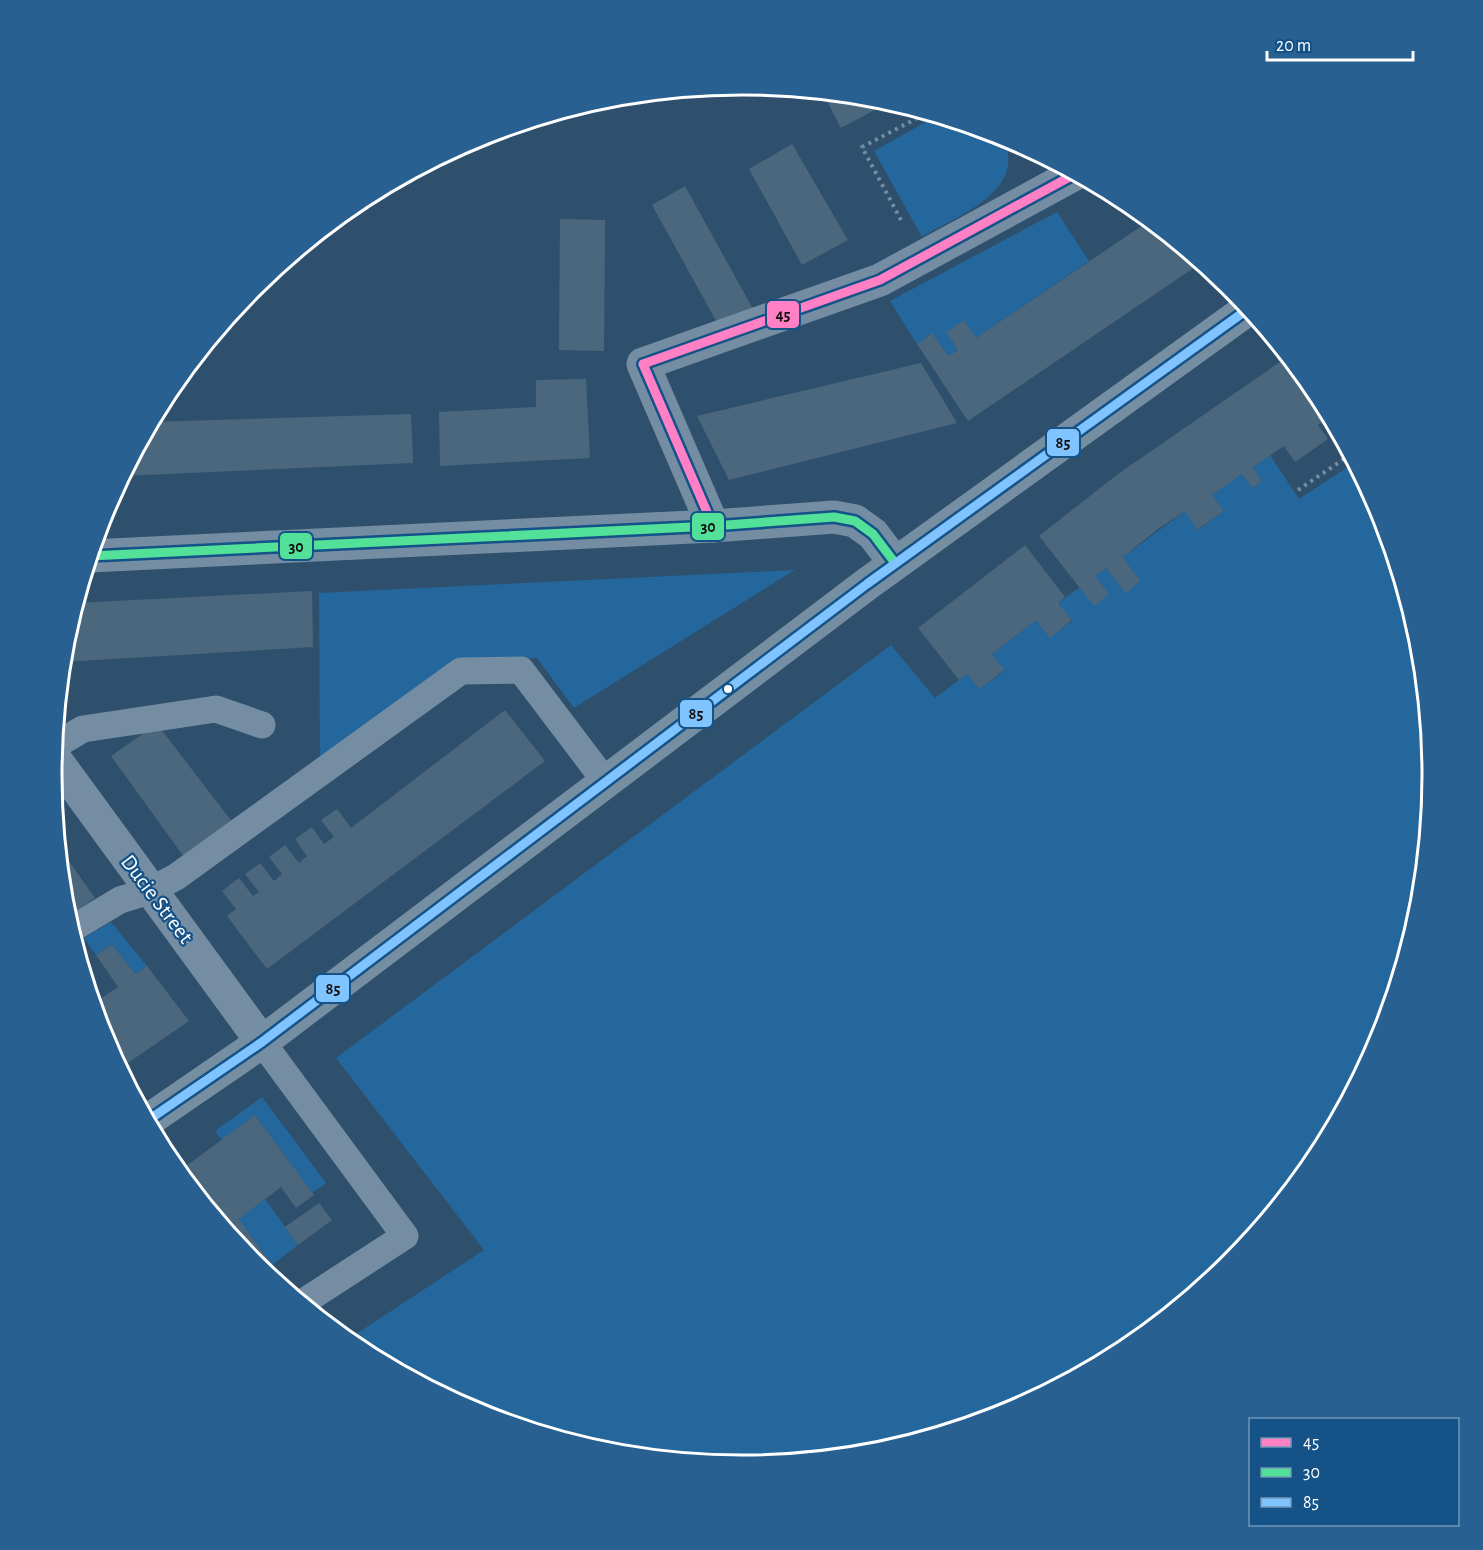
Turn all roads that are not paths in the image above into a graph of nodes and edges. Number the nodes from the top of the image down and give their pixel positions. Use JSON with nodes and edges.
{"nodes":[{"id":1,"x":1057,"y":173,"type":"edge"},
{"id":2,"x":1241,"y":314,"type":"edge"},
{"id":3,"x":713,"y":526,"type":"junction"},
{"id":4,"x":98,"y":556,"type":"edge"},
{"id":5,"x":895,"y":563,"type":"junction"},
{"id":6,"x":262,"y":724,"type":"dead end"},
{"id":7,"x":63,"y":741,"type":"edge"},
{"id":8,"x":62,"y":769,"type":"edge"},
{"id":9,"x":604,"y":781,"type":"junction"},
{"id":10,"x":149,"y":891,"type":"junction"},
{"id":11,"x":79,"y":925,"type":"edge"},
{"id":12,"x":262,"y":1042,"type":"junction"},
{"id":13,"x":154,"y":1116,"type":"edge"},
{"id":14,"x":309,"y":1299,"type":"edge"}],
"edges":[{"from":1,"to":3,"type":"street"},
{"from":2,"to":5,"type":"highway"},
{"from":3,"to":4,"type":"street"},
{"from":3,"to":5,"type":"street"},
{"from":5,"to":9,"type":"highway"},
{"from":6,"to":7,"type":"lane"},
{"from":8,"to":10,"type":"street","name":"Ducie Street"},
{"from":9,"to":10,"type":"lane"},
{"from":9,"to":12,"type":"highway"},
{"from":10,"to":11,"type":"lane"},
{"from":10,"to":12,"type":"street","name":"Ducie Street"},
{"from":12,"to":13,"type":"highway"},
{"from":12,"to":14,"type":"lane"}]}
